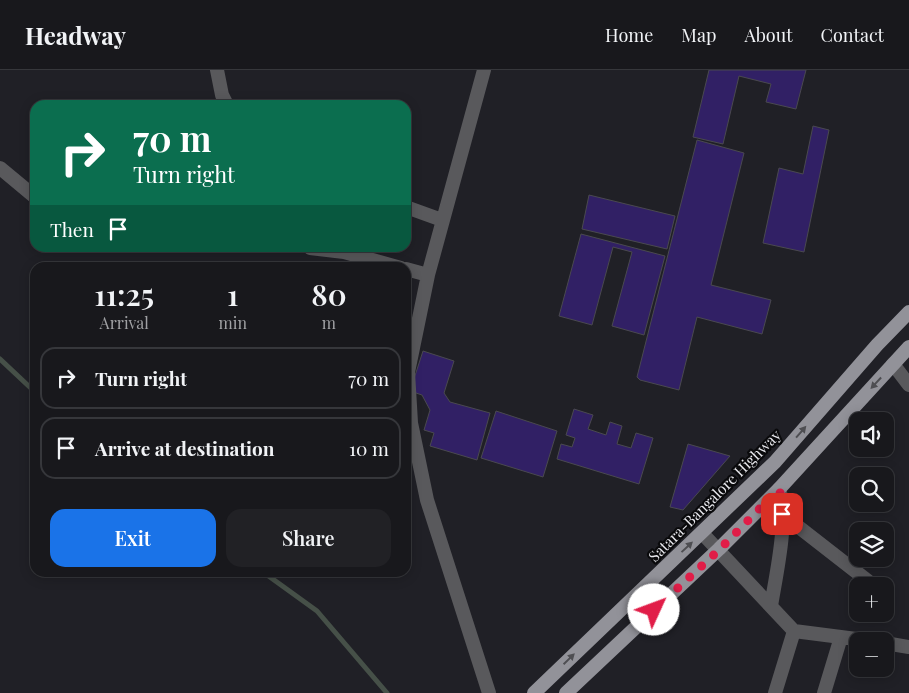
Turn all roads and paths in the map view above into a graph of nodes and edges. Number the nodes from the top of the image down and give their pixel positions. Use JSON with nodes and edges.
{"nodes":[{"id":1,"x":217,"y":70,"type":"edge"},
{"id":2,"x":484,"y":70,"type":"edge"},
{"id":3,"x":224,"y":100,"type":"edge"},
{"id":4,"x":0,"y":168,"type":"edge"},
{"id":5,"x":30,"y":193,"type":"edge"},
{"id":6,"x":411,"y":209,"type":"edge"},
{"id":7,"x":442,"y":220,"type":"junction"},
{"id":8,"x":349,"y":252,"type":"edge"},
{"id":9,"x":381,"y":262,"type":"edge"},
{"id":10,"x":411,"y":270,"type":"edge"},
{"id":11,"x":428,"y":275,"type":"junction"},
{"id":12,"x":909,"y":312,"type":"edge"},
{"id":13,"x":909,"y":347,"type":"edge"},
{"id":14,"x":411,"y":357,"type":"edge"},
{"id":15,"x":893,"y":364,"type":"junction"},
{"id":16,"x":909,"y":385,"type":"edge"},
{"id":17,"x":411,"y":424,"type":"edge"},
{"id":18,"x":779,"y":489,"type":"junction"},
{"id":19,"x":782,"y":514,"type":"junction"},
{"id":20,"x":702,"y":533,"type":"junction"},
{"id":21,"x":719,"y":550,"type":"junction"},
{"id":22,"x":863,"y":577,"type":"edge"},
{"id":23,"x":771,"y":606,"type":"junction"},
{"id":24,"x":794,"y":631,"type":"junction"},
{"id":25,"x":842,"y":637,"type":"junction"},
{"id":26,"x":849,"y":638,"type":"edge"},
{"id":27,"x":894,"y":644,"type":"edge"},
{"id":28,"x":909,"y":647,"type":"edge"},
{"id":29,"x":489,"y":693,"type":"edge"},
{"id":30,"x":534,"y":693,"type":"edge"},
{"id":31,"x":566,"y":693,"type":"edge"},
{"id":32,"x":775,"y":693,"type":"edge"},
{"id":33,"x":824,"y":693,"type":"edge"}],
"edges":[{"from":1,"to":3,"type":"street"},
{"from":2,"to":7,"type":"street"},
{"from":4,"to":5,"type":"street"},
{"from":6,"to":7,"type":"street"},
{"from":7,"to":11,"type":"street"},
{"from":8,"to":9,"type":"street"},
{"from":10,"to":11,"type":"street"},
{"from":11,"to":14,"type":"street"},
{"from":20,"to":12,"type":"main road","name":"Satara-Bangalore Highway","one_way":true},
{"from":13,"to":15,"type":"main road"},
{"from":15,"to":16,"type":"street"},
{"from":15,"to":18,"type":"main road","one_way":true},
{"from":17,"to":29,"type":"street"},
{"from":18,"to":19,"type":"street"},
{"from":18,"to":21,"type":"main road"},
{"from":19,"to":22,"type":"street"},
{"from":19,"to":23,"type":"street"},
{"from":20,"to":21,"type":"street"},
{"from":30,"to":20,"type":"main road","name":"Satara-Bangalore Highway","one_way":true},
{"from":21,"to":23,"type":"street"},
{"from":21,"to":31,"type":"main road"},
{"from":23,"to":24,"type":"street"},
{"from":24,"to":25,"type":"street"},
{"from":24,"to":32,"type":"street"},
{"from":25,"to":26,"type":"street"},
{"from":25,"to":33,"type":"street"},
{"from":27,"to":28,"type":"street"}]}
